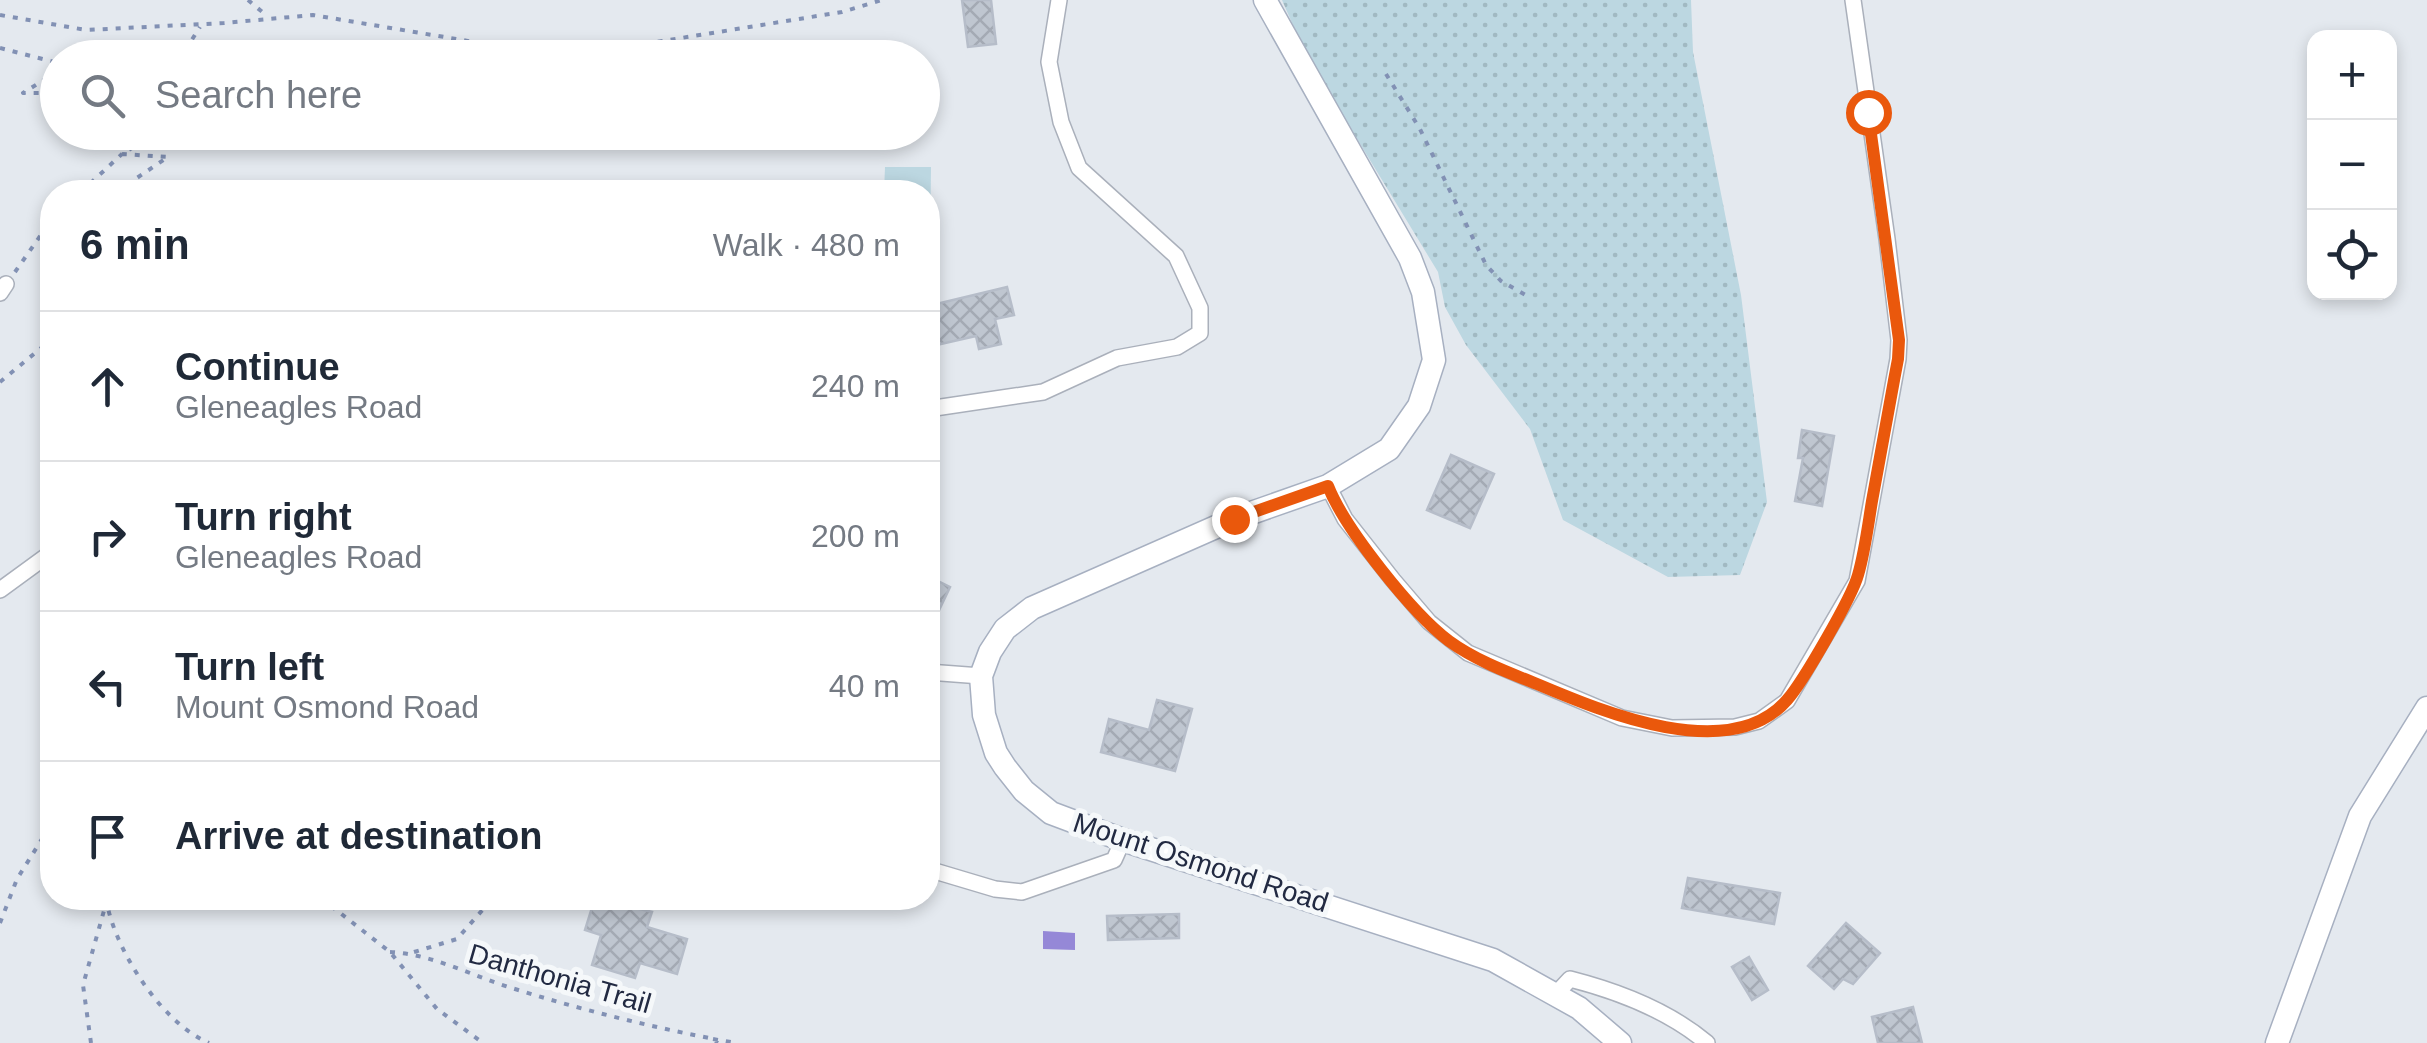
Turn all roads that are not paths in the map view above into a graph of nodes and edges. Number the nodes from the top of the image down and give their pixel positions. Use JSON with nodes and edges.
{"nodes":[{"id":1,"x":1060,"y":0,"type":"edge"},
{"id":2,"x":1265,"y":0,"type":"edge"},
{"id":3,"x":1853,"y":0,"type":"edge"},
{"id":4,"x":940,"y":407,"type":"edge"},
{"id":5,"x":1328,"y":486,"type":"junction"},
{"id":6,"x":40,"y":561,"type":"edge"},
{"id":7,"x":0,"y":590,"type":"edge"},
{"id":8,"x":940,"y":673,"type":"edge"},
{"id":9,"x":981,"y":676,"type":"junction"},
{"id":10,"x":2427,"y":708,"type":"edge"},
{"id":11,"x":1123,"y":840,"type":"junction"},
{"id":12,"x":940,"y":872,"type":"edge"},
{"id":13,"x":1555,"y":994,"type":"junction"},
{"id":14,"x":1620,"y":1043,"type":"edge"},
{"id":15,"x":1707,"y":1043,"type":"edge"},
{"id":16,"x":2277,"y":1043,"type":"edge"}],
"edges":[{"from":1,"to":4,"type":"street"},
{"from":2,"to":5,"type":"street"},
{"from":3,"to":5,"type":"street"},
{"from":5,"to":9,"type":"street"},
{"from":6,"to":7,"type":"street"},
{"from":8,"to":9,"type":"street"},
{"from":9,"to":11,"type":"street","name":"Mount Osmond Road"},
{"from":10,"to":16,"type":"street"},
{"from":11,"to":12,"type":"street"},
{"from":11,"to":13,"type":"street","name":"Mount Osmond Road"},
{"from":13,"to":14,"type":"street","name":"Mount Osmond Road"},
{"from":13,"to":15,"type":"street"}]}
